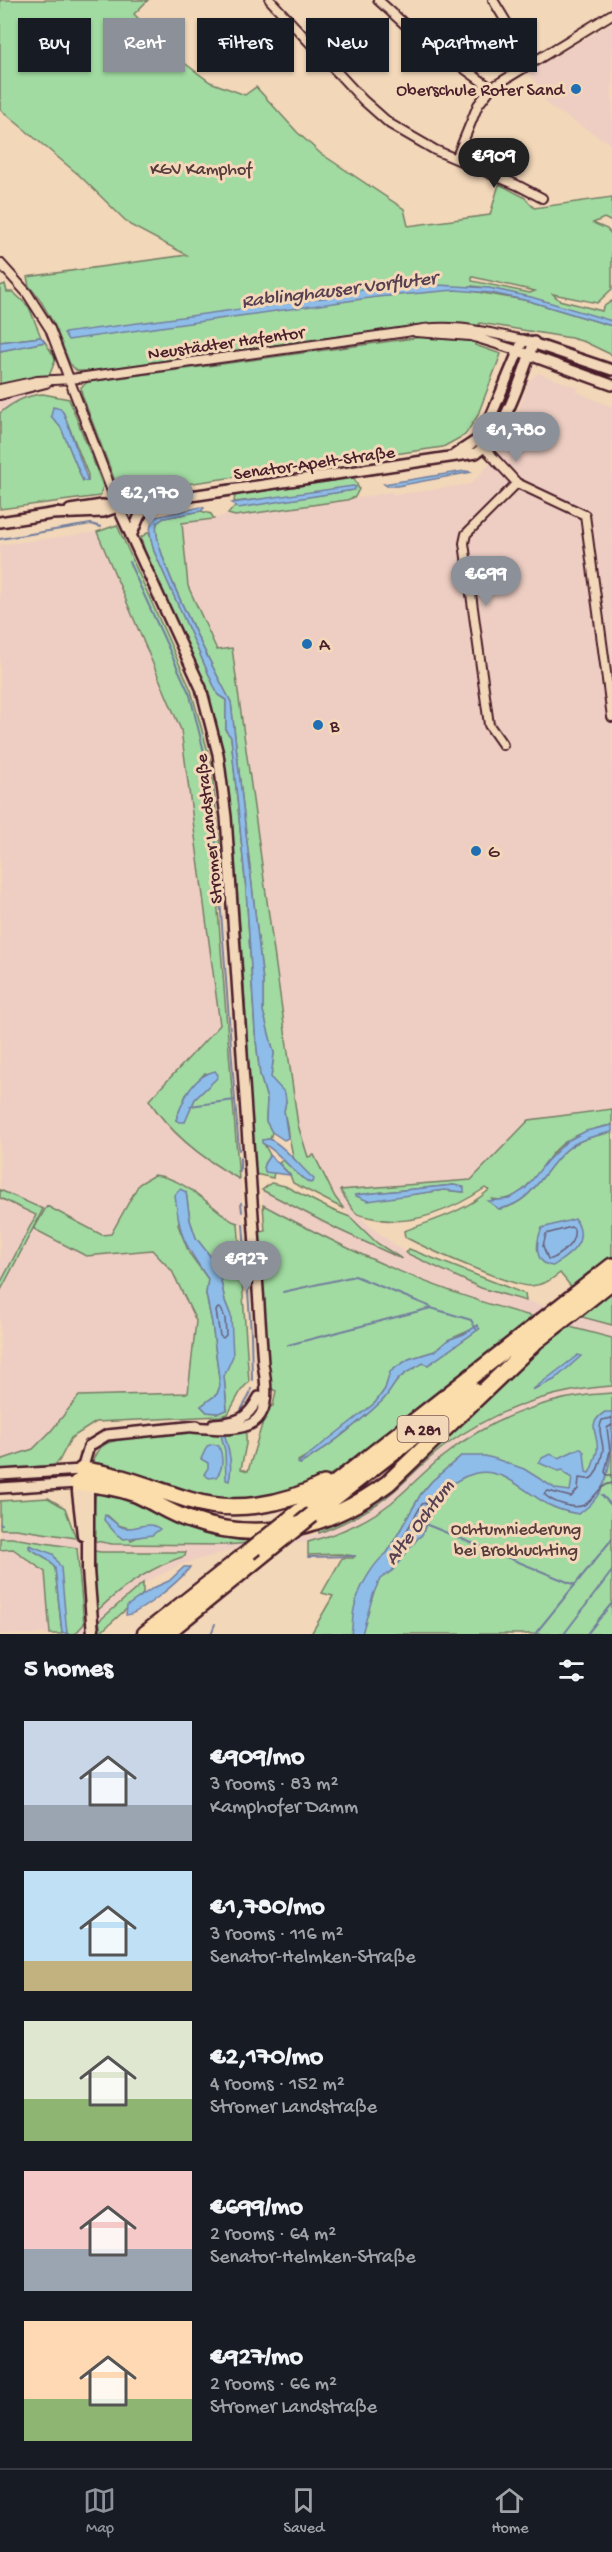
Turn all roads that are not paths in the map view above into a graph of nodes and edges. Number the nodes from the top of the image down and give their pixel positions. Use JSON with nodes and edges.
{"nodes":[{"id":1,"x":270,"y":0,"type":"edge"},
{"id":2,"x":378,"y":0,"type":"edge"},
{"id":3,"x":493,"y":0,"type":"edge"},
{"id":4,"x":612,"y":14,"type":"edge"},
{"id":5,"x":504,"y":18,"type":"edge"},
{"id":6,"x":537,"y":59,"type":"edge"},
{"id":7,"x":517,"y":72,"type":"edge"},
{"id":8,"x":491,"y":88,"type":"junction"},
{"id":9,"x":456,"y":159,"type":"junction"},
{"id":10,"x":542,"y":198,"type":"dead end"},
{"id":11,"x":0,"y":263,"type":"edge"},
{"id":12,"x":406,"y":332,"type":"junction"},
{"id":13,"x":523,"y":340,"type":"junction"},
{"id":14,"x":534,"y":342,"type":"junction"},
{"id":15,"x":519,"y":351,"type":"junction"},
{"id":16,"x":529,"y":354,"type":"junction"},
{"id":17,"x":612,"y":370,"type":"edge"},
{"id":18,"x":70,"y":379,"type":"junction"},
{"id":19,"x":50,"y":382,"type":"junction"},
{"id":20,"x":612,"y":385,"type":"edge"},
{"id":21,"x":0,"y":389,"type":"edge"},
{"id":22,"x":0,"y":395,"type":"edge"},
{"id":23,"x":477,"y":440,"type":"junction"},
{"id":24,"x":484,"y":448,"type":"junction"},
{"id":25,"x":443,"y":460,"type":"junction"},
{"id":26,"x":517,"y":483,"type":"junction"},
{"id":27,"x":149,"y":502,"type":"junction"},
{"id":28,"x":118,"y":507,"type":"junction"},
{"id":29,"x":0,"y":522,"type":"edge"},
{"id":30,"x":131,"y":536,"type":"junction"},
{"id":31,"x":611,"y":696,"type":"edge"},
{"id":32,"x":612,"y":717,"type":"edge"},
{"id":33,"x":503,"y":745,"type":"dead end"},
{"id":34,"x":612,"y":1266,"type":"edge"},
{"id":35,"x":612,"y":1281,"type":"edge"},
{"id":36,"x":575,"y":1303,"type":"junction"},
{"id":37,"x":538,"y":1335,"type":"junction"},
{"id":38,"x":263,"y":1364,"type":"junction"},
{"id":39,"x":259,"y":1397,"type":"junction"},
{"id":40,"x":252,"y":1424,"type":"junction"},
{"id":41,"x":193,"y":1427,"type":"junction"},
{"id":42,"x":368,"y":1457,"type":"junction"},
{"id":43,"x":0,"y":1475,"type":"edge"},
{"id":44,"x":82,"y":1479,"type":"junction"},
{"id":45,"x":0,"y":1488,"type":"edge"},
{"id":46,"x":93,"y":1634,"type":"edge"},
{"id":47,"x":145,"y":1634,"type":"edge"},
{"id":48,"x":165,"y":1634,"type":"edge"}],
"edges":[{"from":1,"to":9,"type":"street"},
{"from":2,"to":8,"type":"street"},
{"from":3,"to":5,"type":"street"},
{"from":4,"to":6,"type":"street"},
{"from":7,"to":8,"type":"street"},
{"from":8,"to":9,"type":"street"},
{"from":9,"to":10,"type":"street"},
{"from":11,"to":18,"type":"street","name":"Stromer Landstraße"},
{"from":12,"to":13,"type":"street","name":"Neustädter Hafentor"},
{"from":12,"to":15,"type":"street","name":"Neustädter Hafentor"},
{"from":12,"to":18,"type":"street","name":"Neustädter Hafentor"},
{"from":13,"to":14,"type":"street"},
{"from":13,"to":15,"type":"street","name":"Senator-Apelt-Straße"},
{"from":14,"to":16,"type":"street"},
{"from":14,"to":17,"type":"street"},
{"from":15,"to":16,"type":"street"},
{"from":15,"to":23,"type":"street","name":"Senator-Apelt-Straße"},
{"from":16,"to":20,"type":"street"},
{"from":16,"to":24,"type":"street"},
{"from":18,"to":19,"type":"street","name":"Neustädter Hafentor"},
{"from":18,"to":28,"type":"street","name":"Stromer Landstraße"},
{"from":19,"to":21,"type":"street","name":"Neustädter Hafentor"},
{"from":19,"to":22,"type":"street","name":"Neustädter Hafentor"},
{"from":23,"to":24,"type":"street"},
{"from":23,"to":25,"type":"street","name":"Senator-Apelt-Straße"},
{"from":24,"to":25,"type":"street","name":"Senator-Apelt-Straße"},
{"from":24,"to":26,"type":"street"},
{"from":25,"to":27,"type":"street","name":"Senator-Apelt-Straße"},
{"from":26,"to":31,"type":"street"},
{"from":26,"to":33,"type":"street"},
{"from":27,"to":28,"type":"street","name":"Senator-Apelt-Straße"},
{"from":27,"to":30,"type":"street"},
{"from":28,"to":29,"type":"street","name":"Senator-Apelt-Straße"},
{"from":28,"to":30,"type":"street","name":"Stromer Landstraße"},
{"from":30,"to":38,"type":"street","name":"Stromer Landstraße"},
{"from":31,"to":32,"type":"street"},
{"from":34,"to":36,"type":"highway","number":"A 281"},
{"from":35,"to":36,"type":"highway","number":"A 281"},
{"from":36,"to":37,"type":"highway","number":"A 281"},
{"from":37,"to":42,"type":"highway","number":"A 281"},
{"from":37,"to":44,"type":"highway"},
{"from":37,"to":48,"type":"highway","number":"A 281","bridge":true},
{"from":38,"to":39,"type":"street","name":"Stromer Landstraße"},
{"from":38,"to":40,"type":"street","name":"Stromer Landstraße"},
{"from":39,"to":40,"type":"street","name":"Stromer Landstraße"},
{"from":39,"to":41,"type":"street"},
{"from":40,"to":41,"type":"street"},
{"from":41,"to":44,"type":"street"},
{"from":42,"to":44,"type":"highway"},
{"from":42,"to":47,"type":"highway","number":"A 281","bridge":true},
{"from":43,"to":44,"type":"street"},
{"from":44,"to":45,"type":"street"},
{"from":44,"to":46,"type":"main road"}]}
